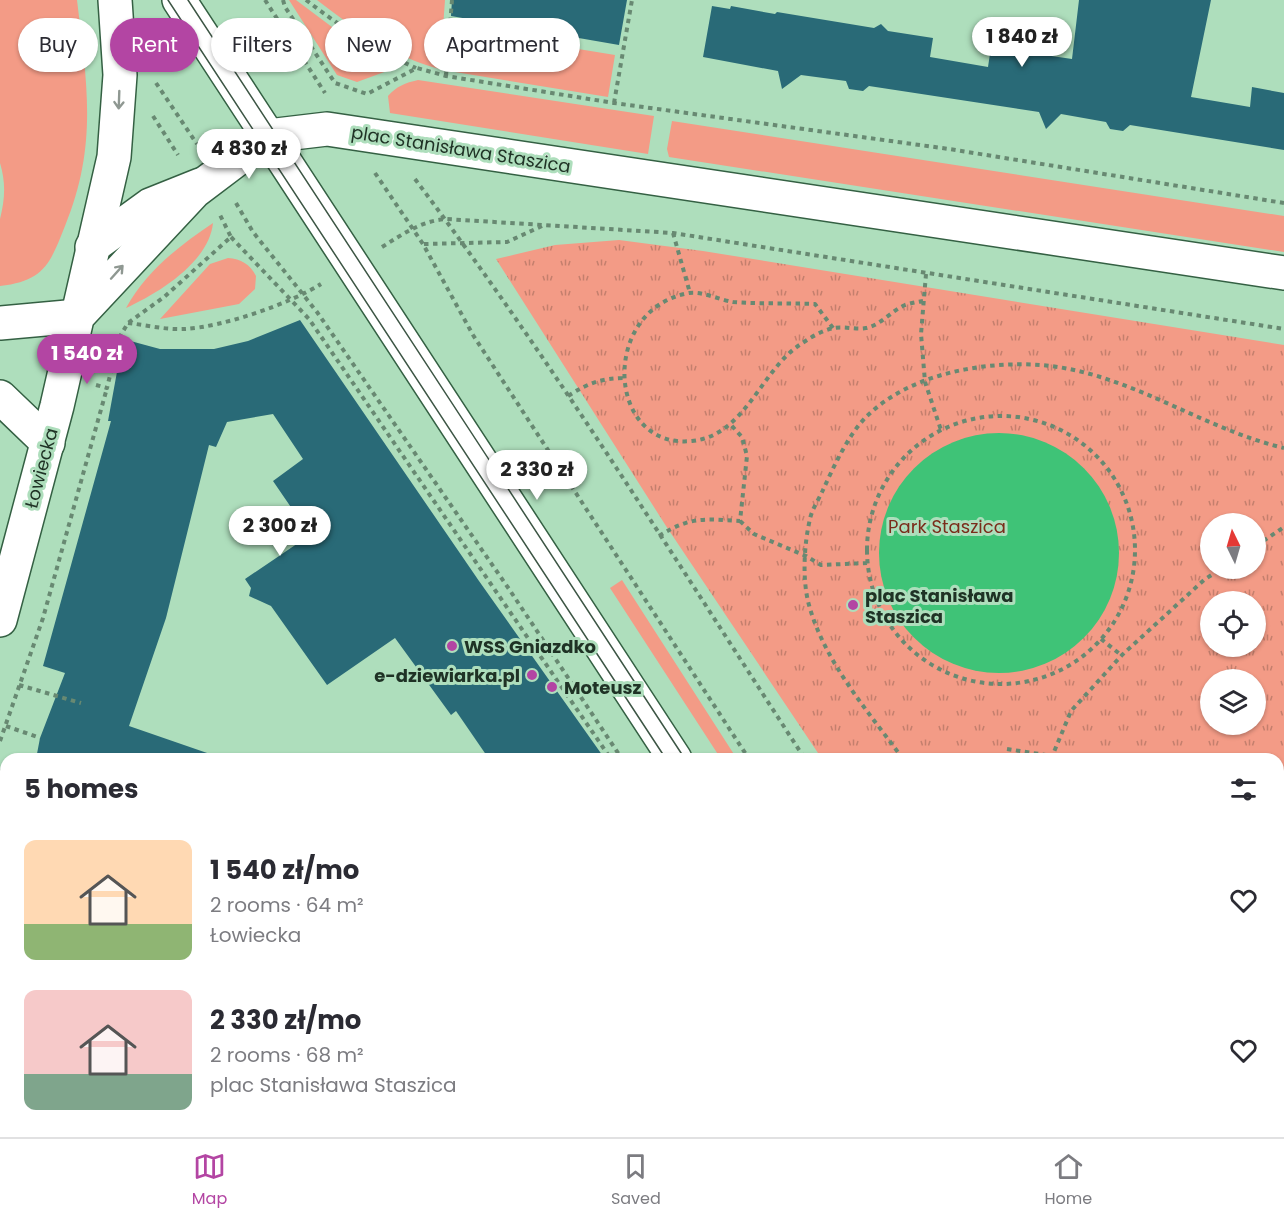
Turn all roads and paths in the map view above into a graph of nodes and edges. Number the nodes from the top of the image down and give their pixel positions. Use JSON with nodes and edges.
{"nodes":[{"id":1,"x":115,"y":0,"type":"edge"},
{"id":2,"x":179,"y":0,"type":"edge"},
{"id":3,"x":266,"y":0,"type":"edge"},
{"id":4,"x":283,"y":0,"type":"edge"},
{"id":5,"x":306,"y":0,"type":"edge"},
{"id":6,"x":452,"y":0,"type":"edge"},
{"id":7,"x":632,"y":0,"type":"edge"},
{"id":8,"x":417,"y":68,"type":"junction"},
{"id":9,"x":150,"y":74,"type":"dead end"},
{"id":10,"x":446,"y":76,"type":"junction"},
{"id":11,"x":325,"y":94,"type":"dead end"},
{"id":12,"x":614,"y":103,"type":"junction"},
{"id":13,"x":268,"y":136,"type":"junction"},
{"id":14,"x":199,"y":147,"type":"dead end"},
{"id":15,"x":410,"y":171,"type":"dead end"},
{"id":16,"x":382,"y":183,"type":"dead end"},
{"id":17,"x":201,"y":185,"type":"junction"},
{"id":18,"x":1284,"y":203,"type":"edge"},
{"id":19,"x":239,"y":208,"type":"dead end"},
{"id":20,"x":446,"y":219,"type":"junction"},
{"id":21,"x":542,"y":225,"type":"junction"},
{"id":22,"x":413,"y":227,"type":"junction"},
{"id":23,"x":673,"y":233,"type":"junction"},
{"id":24,"x":231,"y":237,"type":"dead end"},
{"id":25,"x":464,"y":242,"type":"junction"},
{"id":26,"x":423,"y":244,"type":"junction"},
{"id":27,"x":92,"y":248,"type":"junction"},
{"id":28,"x":1284,"y":273,"type":"edge"},
{"id":29,"x":926,"y":274,"type":"junction"},
{"id":30,"x":690,"y":293,"type":"junction"},
{"id":31,"x":304,"y":294,"type":"junction"},
{"id":32,"x":291,"y":300,"type":"junction"},
{"id":33,"x":923,"y":301,"type":"junction"},
{"id":34,"x":78,"y":316,"type":"junction"},
{"id":35,"x":0,"y":323,"type":"edge"},
{"id":36,"x":128,"y":323,"type":"dead end"},
{"id":37,"x":833,"y":328,"type":"junction"},
{"id":38,"x":1284,"y":329,"type":"edge"},
{"id":39,"x":625,"y":378,"type":"junction"},
{"id":40,"x":925,"y":382,"type":"junction"},
{"id":41,"x":107,"y":388,"type":"dead end"},
{"id":42,"x":568,"y":396,"type":"junction"},
{"id":43,"x":0,"y":397,"type":"edge"},
{"id":44,"x":731,"y":425,"type":"junction"},
{"id":45,"x":941,"y":430,"type":"junction"},
{"id":46,"x":48,"y":443,"type":"junction"},
{"id":47,"x":1284,"y":448,"type":"edge"},
{"id":48,"x":740,"y":521,"type":"junction"},
{"id":49,"x":1284,"y":527,"type":"edge"},
{"id":50,"x":659,"y":536,"type":"junction"},
{"id":51,"x":1266,"y":539,"type":"edge"},
{"id":52,"x":806,"y":556,"type":"junction"},
{"id":53,"x":867,"y":563,"type":"junction"},
{"id":54,"x":1206,"y":579,"type":"edge"},
{"id":55,"x":0,"y":620,"type":"edge"},
{"id":56,"x":1101,"y":639,"type":"junction"},
{"id":57,"x":1122,"y":655,"type":"junction"},
{"id":58,"x":20,"y":685,"type":"junction"},
{"id":59,"x":81,"y":703,"type":"dead end"},
{"id":60,"x":6,"y":726,"type":"junction"},
{"id":61,"x":40,"y":738,"type":"dead end"},
{"id":62,"x":0,"y":741,"type":"edge"},
{"id":63,"x":1007,"y":749,"type":"dead end"},
{"id":64,"x":607,"y":753,"type":"edge"},
{"id":65,"x":618,"y":753,"type":"edge"},
{"id":66,"x":671,"y":753,"type":"edge"},
{"id":67,"x":745,"y":753,"type":"edge"},
{"id":68,"x":801,"y":753,"type":"edge"},
{"id":69,"x":899,"y":753,"type":"edge"},
{"id":70,"x":1027,"y":753,"type":"edge"},
{"id":71,"x":1054,"y":753,"type":"edge"}],
"edges":[{"from":1,"to":27,"type":"street","one_way":true},
{"from":2,"to":13,"type":"street"},
{"from":3,"to":11,"type":"path"},
{"from":4,"to":8,"type":"path"},
{"from":5,"to":8,"type":"path"},
{"from":6,"to":10,"type":"path"},
{"from":7,"to":12,"type":"path"},
{"from":8,"to":10,"type":"path"},
{"from":9,"to":14,"type":"path"},
{"from":10,"to":12,"type":"path"},
{"from":12,"to":18,"type":"path"},
{"from":13,"to":17,"type":"street","name":"Łowiecka"},
{"from":13,"to":28,"type":"street","name":"plac Stanisława Staszica"},
{"from":13,"to":66,"type":"street"},
{"from":15,"to":20,"type":"path"},
{"from":16,"to":22,"type":"path"},
{"from":17,"to":27,"type":"street","name":"Łowiecka"},
{"from":34,"to":17,"type":"street","name":"Łowiecka","one_way":true},
{"from":19,"to":31,"type":"path"},
{"from":20,"to":21,"type":"path"},
{"from":20,"to":22,"type":"path"},
{"from":20,"to":25,"type":"path"},
{"from":21,"to":23,"type":"path"},
{"from":21,"to":25,"type":"path"},
{"from":22,"to":26,"type":"path"},
{"from":23,"to":29,"type":"path"},
{"from":23,"to":30,"type":"path"},
{"from":24,"to":32,"type":"path"},
{"from":25,"to":26,"type":"path"},
{"from":25,"to":42,"type":"path"},
{"from":26,"to":67,"type":"path"},
{"from":27,"to":34,"type":"street","name":"Łowiecka"},
{"from":29,"to":33,"type":"path"},
{"from":29,"to":38,"type":"path"},
{"from":30,"to":37,"type":"path"},
{"from":30,"to":39,"type":"path"},
{"from":31,"to":32,"type":"path"},
{"from":31,"to":65,"type":"path"},
{"from":32,"to":36,"type":"path"},
{"from":32,"to":64,"type":"path"},
{"from":33,"to":37,"type":"path"},
{"from":33,"to":40,"type":"path"},
{"from":34,"to":35,"type":"street"},
{"from":34,"to":46,"type":"street","name":"Łowiecka"},
{"from":37,"to":44,"type":"path"},
{"from":39,"to":42,"type":"path"},
{"from":39,"to":44,"type":"path"},
{"from":40,"to":45,"type":"path"},
{"from":40,"to":47,"type":"path"},
{"from":40,"to":52,"type":"path"},
{"from":41,"to":58,"type":"path"},
{"from":42,"to":50,"type":"path"},
{"from":43,"to":46,"type":"street"},
{"from":44,"to":48,"type":"path"},
{"from":45,"to":53,"type":"path"},
{"from":45,"to":56,"type":"path"},
{"from":46,"to":55,"type":"street","name":"Łowiecka"},
{"from":48,"to":50,"type":"path"},
{"from":48,"to":52,"type":"path"},
{"from":49,"to":51,"type":"path"},
{"from":50,"to":68,"type":"path"},
{"from":52,"to":53,"type":"path"},
{"from":52,"to":69,"type":"path"},
{"from":53,"to":56,"type":"path"},
{"from":54,"to":57,"type":"path"},
{"from":56,"to":57,"type":"path"},
{"from":57,"to":71,"type":"path"},
{"from":58,"to":59,"type":"path"},
{"from":58,"to":60,"type":"path"},
{"from":60,"to":61,"type":"path"},
{"from":60,"to":62,"type":"path"},
{"from":63,"to":70,"type":"path"}]}
